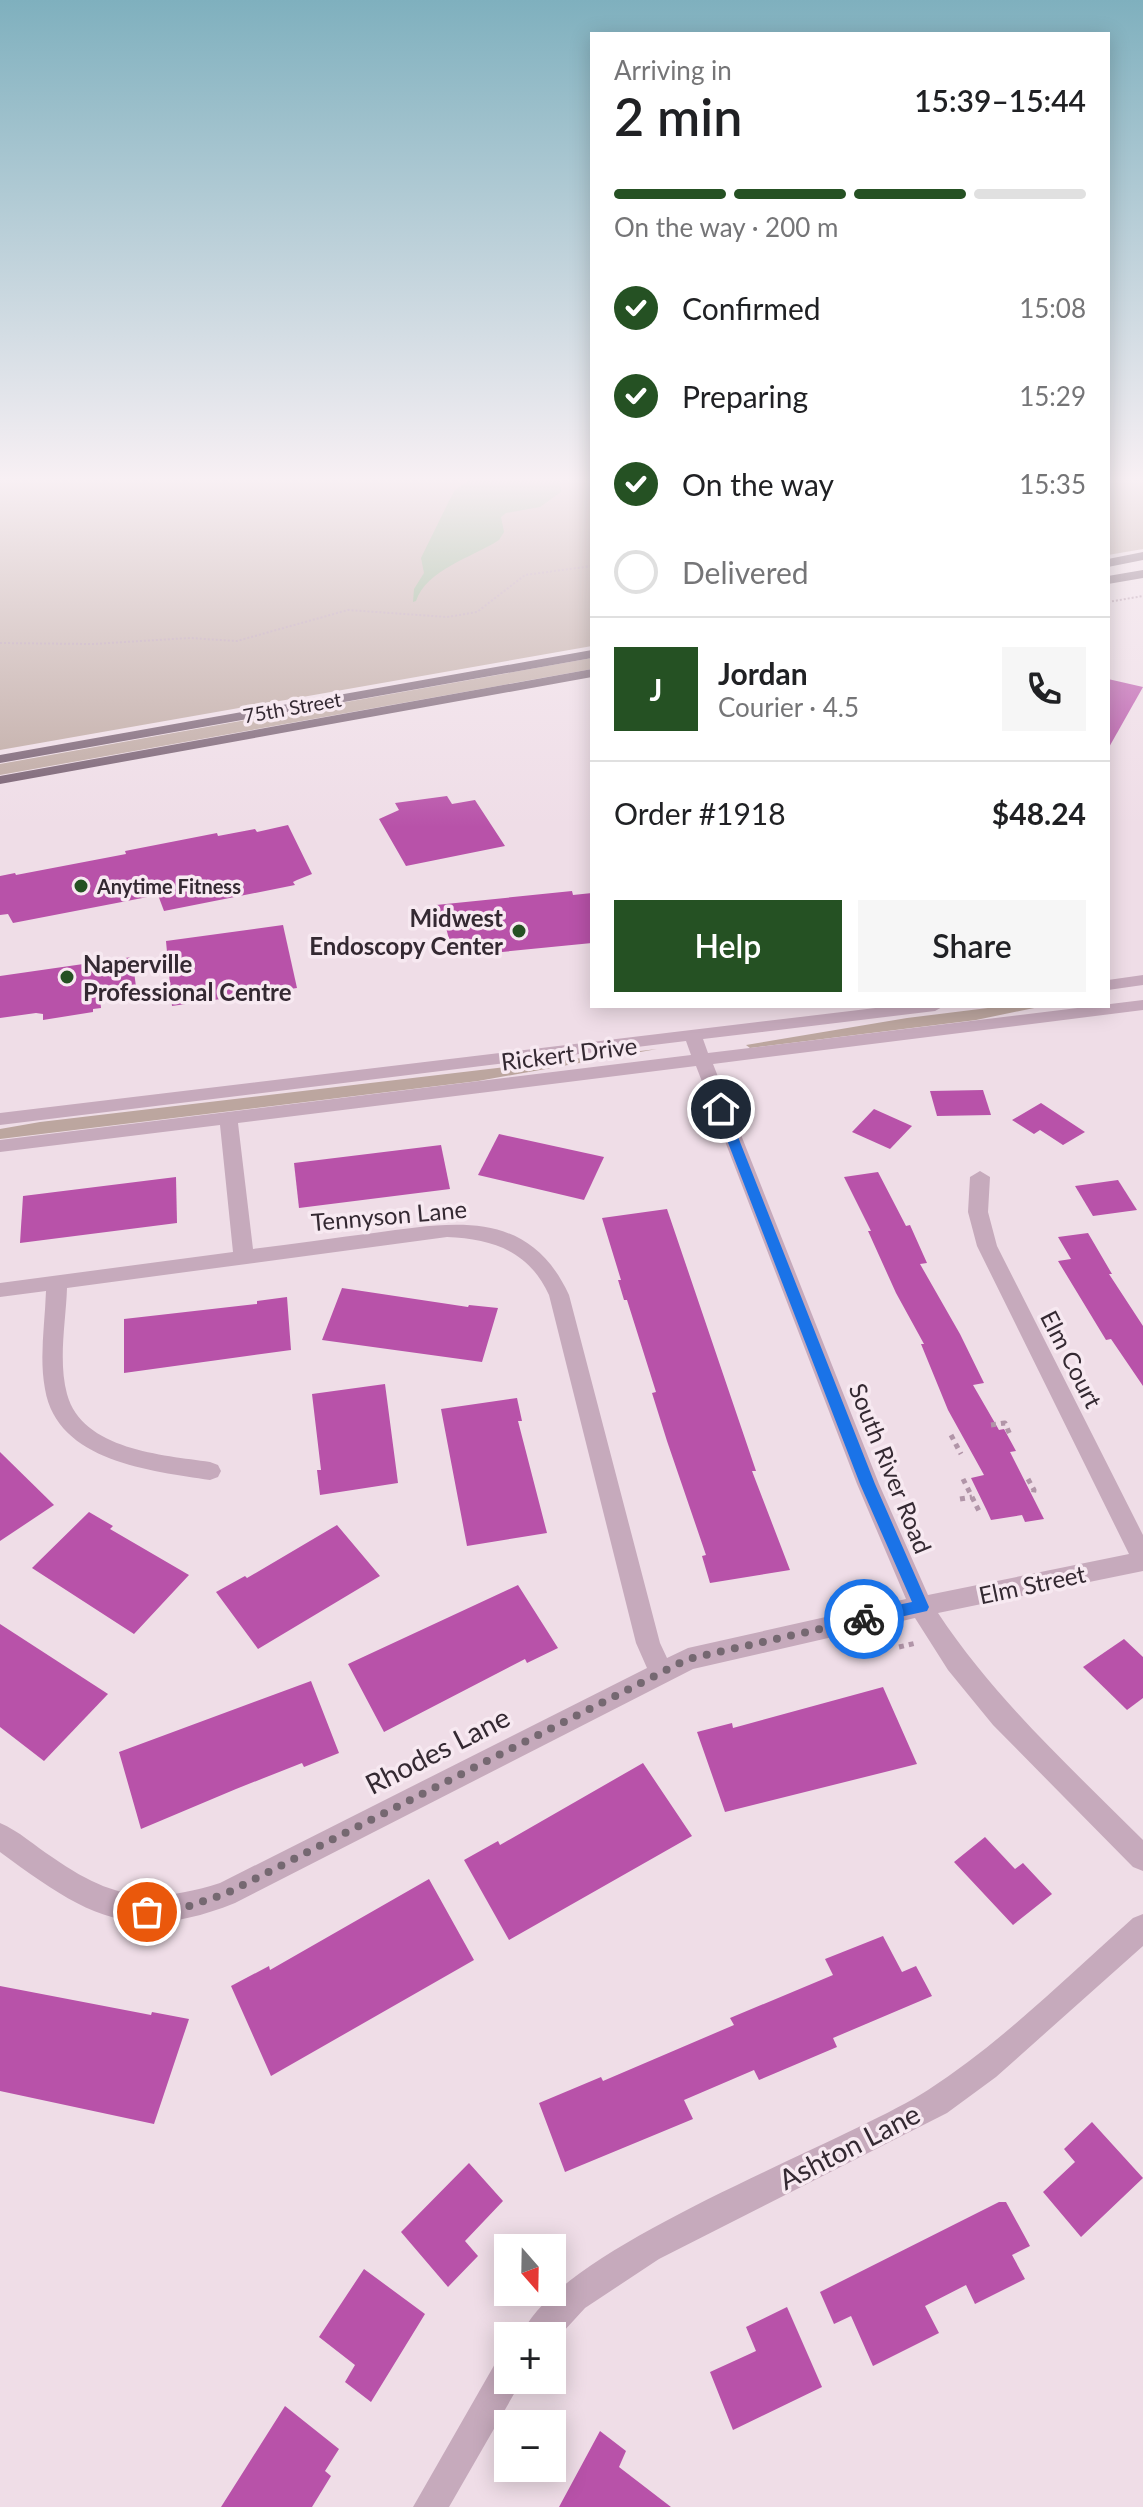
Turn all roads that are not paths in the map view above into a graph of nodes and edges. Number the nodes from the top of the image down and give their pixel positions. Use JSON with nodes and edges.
{"nodes":[{"id":1,"x":590,"y":654,"type":"edge"},
{"id":2,"x":590,"y":673,"type":"edge"},
{"id":3,"x":0,"y":759,"type":"edge"},
{"id":4,"x":0,"y":780,"type":"edge"},
{"id":5,"x":1143,"y":980,"type":"edge"},
{"id":6,"x":1110,"y":985,"type":"edge"},
{"id":7,"x":1143,"y":1005,"type":"edge"},
{"id":8,"x":918,"y":1008,"type":"edge"},
{"id":9,"x":692,"y":1034,"type":"junction"},
{"id":10,"x":703,"y":1061,"type":"junction"},
{"id":11,"x":228,"y":1118,"type":"junction"},
{"id":12,"x":0,"y":1119,"type":"edge"},
{"id":13,"x":0,"y":1146,"type":"edge"},
{"id":14,"x":980,"y":1177,"type":"dead end"},
{"id":15,"x":244,"y":1257,"type":"junction"},
{"id":16,"x":57,"y":1282,"type":"junction"},
{"id":17,"x":0,"y":1290,"type":"edge"},
{"id":18,"x":210,"y":1471,"type":"dead end"},
{"id":19,"x":1143,"y":1560,"type":"edge"},
{"id":20,"x":921,"y":1607,"type":"junction"},
{"id":21,"x":661,"y":1671,"type":"junction"},
{"id":22,"x":0,"y":1836,"type":"edge"},
{"id":23,"x":1143,"y":1858,"type":"edge"},
{"id":24,"x":1143,"y":1928,"type":"edge"},
{"id":25,"x":550,"y":2322,"type":"edge"},
{"id":26,"x":496,"y":2394,"type":"edge"},
{"id":27,"x":430,"y":2507,"type":"edge"}],
"edges":[{"from":1,"to":3,"type":"main road","name":"75th Street"},
{"from":2,"to":4,"type":"main road","name":"75th Street"},
{"from":5,"to":6,"type":"street"},
{"from":7,"to":10,"type":"street","name":"Rickert Drive"},
{"from":8,"to":9,"type":"street","name":"Rickert Drive"},
{"from":9,"to":10,"type":"street","name":"South River Road"},
{"from":9,"to":12,"type":"street","name":"Rickert Drive"},
{"from":10,"to":11,"type":"street","name":"Rickert Drive"},
{"from":10,"to":20,"type":"street","name":"South River Road"},
{"from":11,"to":13,"type":"street","name":"Rickert Drive"},
{"from":11,"to":15,"type":"street"},
{"from":14,"to":19,"type":"street","name":"Elm Court"},
{"from":15,"to":16,"type":"street","name":"Tennyson Lane"},
{"from":15,"to":21,"type":"street","name":"Tennyson Lane"},
{"from":16,"to":17,"type":"street","name":"Tennyson Lane"},
{"from":16,"to":18,"type":"street"},
{"from":19,"to":20,"type":"street","name":"Elm Street"},
{"from":20,"to":21,"type":"street","name":"Rhodes Lane"},
{"from":20,"to":23,"type":"street","name":"South River Road"},
{"from":21,"to":22,"type":"street","name":"Rhodes Lane"},
{"from":24,"to":25,"type":"street","name":"Ashton Lane"},
{"from":26,"to":27,"type":"street"}]}
